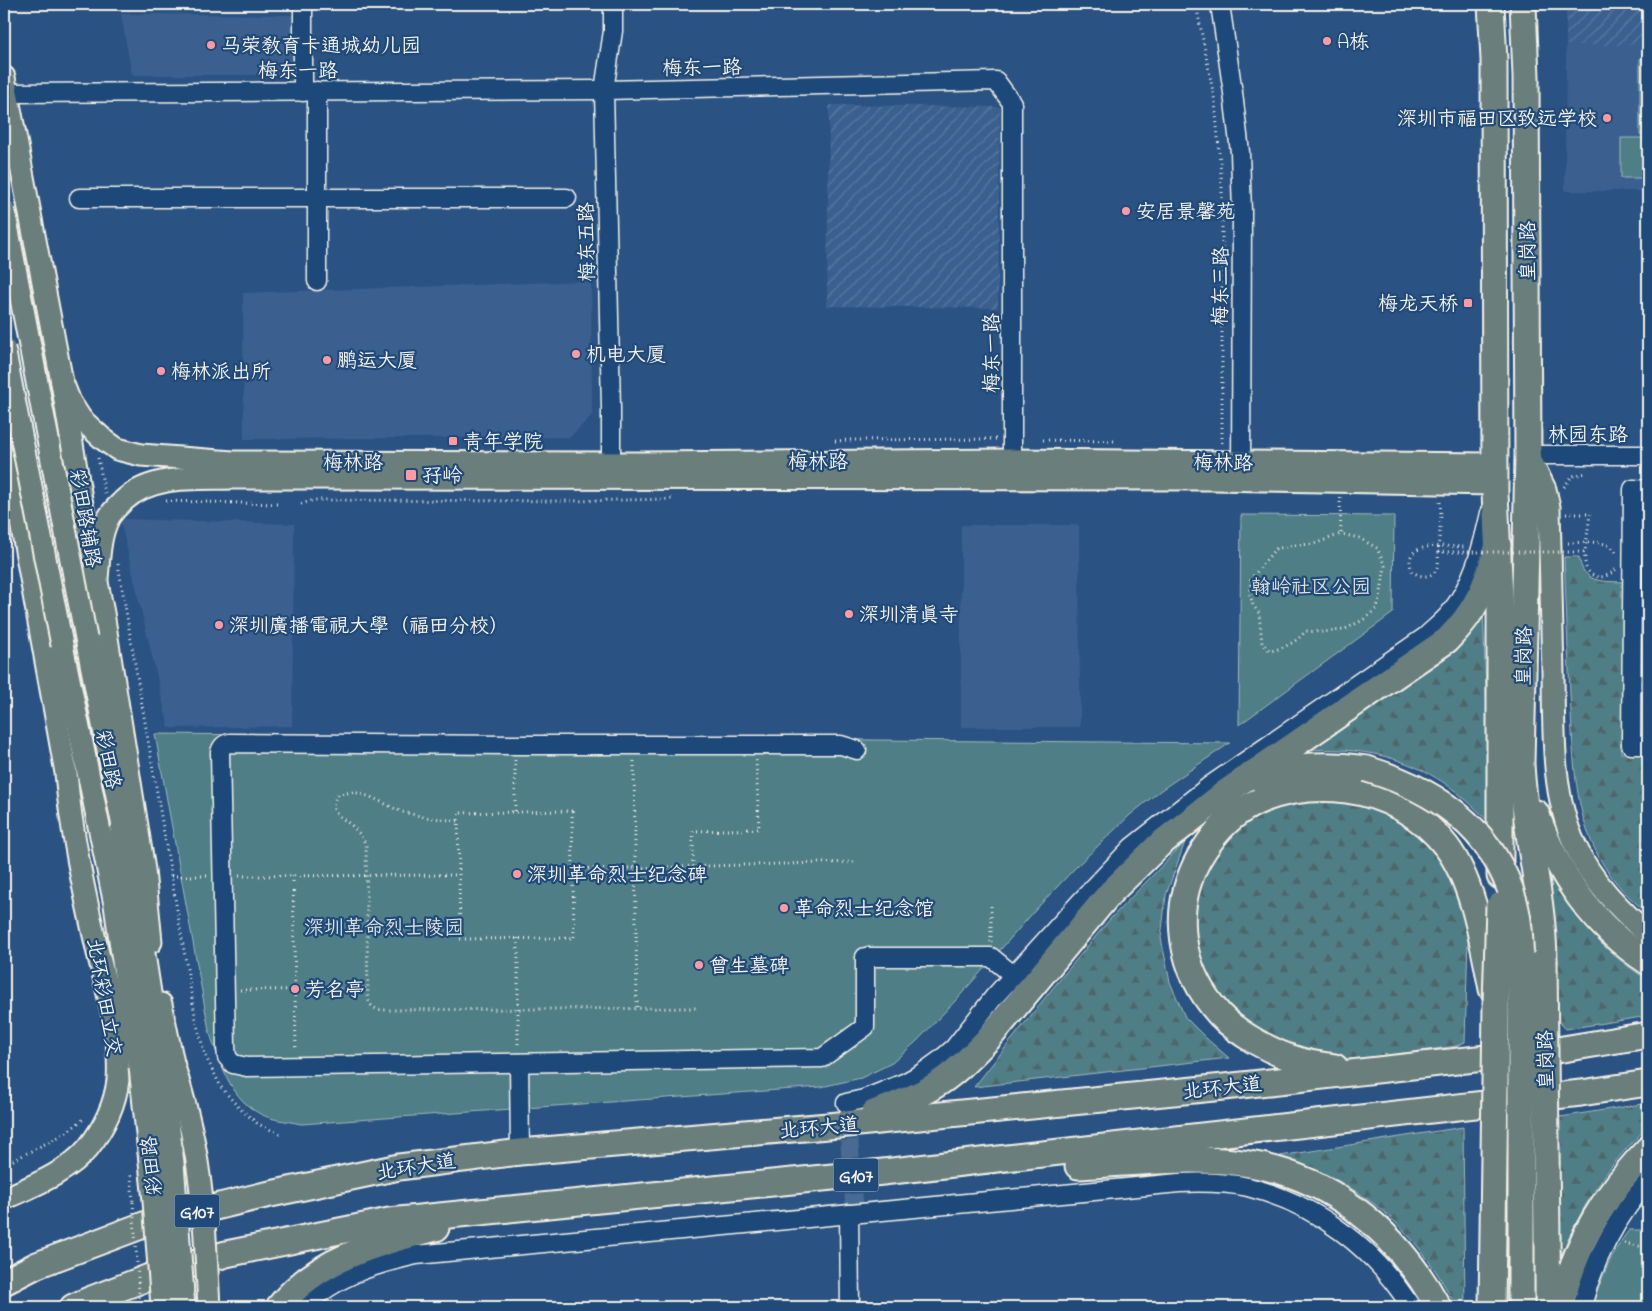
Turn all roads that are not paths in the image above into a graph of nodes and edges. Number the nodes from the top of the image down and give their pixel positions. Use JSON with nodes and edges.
{"nodes":[{"id":1,"x":303,"y":4,"type":"edge"},
{"id":2,"x":613,"y":4,"type":"edge"},
{"id":3,"x":1220,"y":4,"type":"edge"},
{"id":4,"x":1491,"y":4,"type":"edge"},
{"id":5,"x":1523,"y":4,"type":"edge"},
{"id":6,"x":5,"y":85,"type":"edge"},
{"id":7,"x":604,"y":90,"type":"junction"},
{"id":8,"x":310,"y":91,"type":"junction"},
{"id":9,"x":79,"y":198,"type":"dead end"},
{"id":10,"x":317,"y":198,"type":"junction"},
{"id":11,"x":567,"y":198,"type":"dead end"},
{"id":12,"x":4,"y":210,"type":"edge"},
{"id":13,"x":317,"y":281,"type":"dead end"},
{"id":14,"x":4,"y":348,"type":"edge"},
{"id":15,"x":62,"y":382,"type":"junction"},
{"id":16,"x":72,"y":442,"type":"junction"},
{"id":17,"x":4,"y":448,"type":"edge"},
{"id":18,"x":1528,"y":455,"type":"junction"},
{"id":19,"x":1648,"y":455,"type":"edge"},
{"id":20,"x":233,"y":470,"type":"junction"},
{"id":21,"x":1012,"y":470,"type":"junction"},
{"id":22,"x":6,"y":471,"type":"edge"},
{"id":23,"x":611,"y":471,"type":"junction"},
{"id":24,"x":1241,"y":471,"type":"junction"},
{"id":25,"x":1495,"y":480,"type":"junction"},
{"id":26,"x":1648,"y":490,"type":"edge"},
{"id":27,"x":82,"y":499,"type":"junction"},
{"id":28,"x":12,"y":518,"type":"edge"},
{"id":29,"x":1498,"y":544,"type":"junction"},
{"id":30,"x":97,"y":579,"type":"junction"},
{"id":31,"x":1648,"y":745,"type":"edge"},
{"id":32,"x":857,"y":750,"type":"dead end"},
{"id":33,"x":1521,"y":763,"type":"junction"},
{"id":34,"x":66,"y":773,"type":"junction"},
{"id":35,"x":1226,"y":792,"type":"junction"},
{"id":36,"x":123,"y":831,"type":"junction"},
{"id":37,"x":1648,"y":934,"type":"edge"},
{"id":38,"x":153,"y":962,"type":"junction"},
{"id":39,"x":1648,"y":962,"type":"edge"},
{"id":40,"x":1013,"y":976,"type":"junction"},
{"id":41,"x":127,"y":989,"type":"junction"},
{"id":42,"x":1496,"y":1004,"type":"junction"},
{"id":43,"x":1648,"y":1035,"type":"edge"},
{"id":44,"x":519,"y":1063,"type":"junction"},
{"id":45,"x":158,"y":1065,"type":"junction"},
{"id":46,"x":1362,"y":1072,"type":"junction"},
{"id":47,"x":1648,"y":1083,"type":"edge"},
{"id":48,"x":846,"y":1103,"type":"dead end"},
{"id":49,"x":828,"y":1126,"type":"junction"},
{"id":50,"x":1648,"y":1149,"type":"edge"},
{"id":51,"x":520,"y":1152,"type":"junction"},
{"id":52,"x":883,"y":1172,"type":"junction"},
{"id":53,"x":1648,"y":1181,"type":"edge"},
{"id":54,"x":4,"y":1199,"type":"edge"},
{"id":55,"x":507,"y":1209,"type":"junction"},
{"id":56,"x":849,"y":1214,"type":"junction"},
{"id":57,"x":4,"y":1282,"type":"edge"},
{"id":58,"x":73,"y":1307,"type":"edge"},
{"id":59,"x":162,"y":1307,"type":"edge"},
{"id":60,"x":182,"y":1307,"type":"edge"},
{"id":61,"x":209,"y":1307,"type":"edge"},
{"id":62,"x":279,"y":1307,"type":"edge"},
{"id":63,"x":302,"y":1307,"type":"edge"},
{"id":64,"x":850,"y":1307,"type":"edge"},
{"id":65,"x":1411,"y":1307,"type":"edge"},
{"id":66,"x":1438,"y":1307,"type":"edge"},
{"id":67,"x":1492,"y":1307,"type":"edge"},
{"id":68,"x":1521,"y":1307,"type":"edge"},
{"id":69,"x":1548,"y":1307,"type":"edge"},
{"id":70,"x":1559,"y":1307,"type":"edge"},
{"id":71,"x":1582,"y":1307,"type":"edge"}],
"edges":[{"from":1,"to":8,"type":"street"},
{"from":2,"to":7,"type":"street","name":"梅东五路"},
{"from":3,"to":24,"type":"street","name":"梅东三路"},
{"from":4,"to":25,"type":"highway","name":"皇岗路"},
{"from":5,"to":18,"type":"highway","name":"皇岗路"},
{"from":6,"to":8,"type":"street","name":"梅东一路"},
{"from":6,"to":15,"type":"main road","name":"彩田路辅路"},
{"from":7,"to":8,"type":"street","name":"梅东一路"},
{"from":7,"to":21,"type":"street","name":"梅东一路"},
{"from":7,"to":23,"type":"street","name":"梅东五路"},
{"from":8,"to":10,"type":"street"},
{"from":9,"to":10,"type":"street"},
{"from":10,"to":11,"type":"street"},
{"from":10,"to":13,"type":"street"},
{"from":12,"to":36,"type":"main road","name":"彩田路","bridge":true},
{"from":14,"to":41,"type":"main road","name":"彩田路","bridge":true},
{"from":15,"to":16,"type":"main road","name":"彩田路辅路"},
{"from":15,"to":20,"type":"main road","name":"梅林路"},
{"from":16,"to":22,"type":"main road"},
{"from":16,"to":27,"type":"main road","name":"彩田路辅路"},
{"from":17,"to":22,"type":"main road"},
{"from":18,"to":19,"type":"street","name":"林园东路"},
{"from":18,"to":33,"type":"highway","name":"皇岗路"},
{"from":18,"to":37,"type":"main road"},
{"from":20,"to":23,"type":"main road","name":"梅林路"},
{"from":20,"to":30,"type":"main road","name":"梅林路"},
{"from":21,"to":23,"type":"main road","name":"梅林路"},
{"from":21,"to":24,"type":"main road","name":"梅林路"},
{"from":22,"to":28,"type":"main road"},
{"from":24,"to":25,"type":"main road","name":"梅林路"},
{"from":25,"to":29,"type":"highway","name":"皇岗路"},
{"from":25,"to":40,"type":"street"},
{"from":26,"to":31,"type":"street"},
{"from":27,"to":28,"type":"main road"},
{"from":27,"to":30,"type":"main road","name":"彩田路辅路"},
{"from":28,"to":34,"type":"main road"},
{"from":29,"to":35,"type":"highway"},
{"from":29,"to":42,"type":"highway","name":"皇岗路","bridge":true},
{"from":30,"to":38,"type":"main road","name":"彩田路辅路"},
{"from":32,"to":44,"type":"street"},
{"from":33,"to":39,"type":"highway"},
{"from":33,"to":69,"type":"highway","name":"皇岗路","bridge":true},
{"from":34,"to":41,"type":"main road"},
{"from":34,"to":54,"type":"main road","name":"北环彩田立交"},
{"from":35,"to":49,"type":"highway"},
{"from":35,"to":68,"type":"highway","bridge":true},
{"from":36,"to":38,"type":"main road","name":"彩田路"},
{"from":36,"to":45,"type":"highway"},
{"from":38,"to":45,"type":"main road","name":"彩田路"},
{"from":40,"to":44,"type":"street"},
{"from":40,"to":48,"type":"street"},
{"from":41,"to":45,"type":"main road","name":"彩田路"},
{"from":42,"to":46,"type":"highway","bridge":true},
{"from":42,"to":67,"type":"highway","name":"皇岗路","bridge":true},
{"from":43,"to":46,"type":"highway","name":"北环大道","number":"G107"},
{"from":44,"to":51,"type":"street"},
{"from":45,"to":59,"type":"main road","name":"彩田路","bridge":true},
{"from":45,"to":60,"type":"highway","bridge":true},
{"from":45,"to":61,"type":"main road","name":"彩田路","bridge":true},
{"from":46,"to":49,"type":"highway","name":"北环大道","number":"G107"},
{"from":47,"to":52,"type":"highway","number":"G107"},
{"from":49,"to":51,"type":"highway","name":"北环大道","number":"G107"},
{"from":50,"to":70,"type":"highway"},
{"from":51,"to":57,"type":"highway","name":"北环大道","number":"G107"},
{"from":52,"to":55,"type":"highway","number":"G107"},
{"from":52,"to":66,"type":"highway"},
{"from":53,"to":71,"type":"street"},
{"from":55,"to":58,"type":"highway","number":"G107"},
{"from":55,"to":62,"type":"highway"},
{"from":56,"to":63,"type":"street"},
{"from":56,"to":64,"type":"street"},
{"from":56,"to":65,"type":"street"}]}
